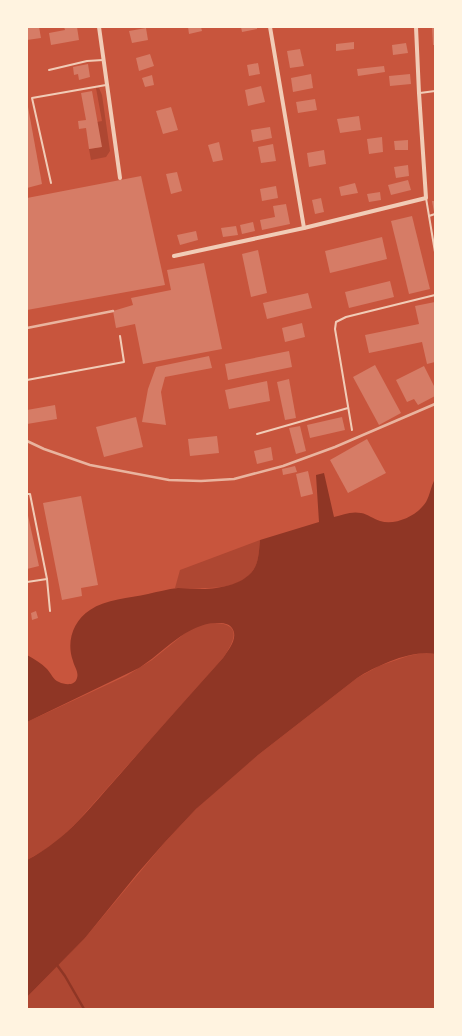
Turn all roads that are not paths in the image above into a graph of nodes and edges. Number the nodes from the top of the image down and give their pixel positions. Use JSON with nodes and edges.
{"nodes":[{"id":1,"x":98,"y":27,"type":"edge"},
{"id":2,"x":270,"y":27,"type":"edge"},
{"id":3,"x":416,"y":27,"type":"edge"},
{"id":4,"x":103,"y":60,"type":"junction"},
{"id":5,"x":49,"y":70,"type":"dead end"},
{"id":6,"x":106,"y":85,"type":"junction"},
{"id":7,"x":435,"y":91,"type":"edge"},
{"id":8,"x":419,"y":93,"type":"junction"},
{"id":9,"x":120,"y":178,"type":"dead end"},
{"id":10,"x":51,"y":183,"type":"dead end"},
{"id":11,"x":426,"y":198,"type":"junction"},
{"id":12,"x":435,"y":214,"type":"edge"},
{"id":13,"x":429,"y":216,"type":"junction"},
{"id":14,"x":304,"y":228,"type":"junction"},
{"id":15,"x":435,"y":252,"type":"edge"},
{"id":16,"x":174,"y":256,"type":"dead end"},
{"id":17,"x":435,"y":295,"type":"edge"},
{"id":18,"x":120,"y":336,"type":"dead end"},
{"id":19,"x":27,"y":380,"type":"edge"},
{"id":20,"x":348,"y":408,"type":"junction"},
{"id":21,"x":352,"y":430,"type":"dead end"},
{"id":22,"x":257,"y":434,"type":"dead end"},
{"id":23,"x":27,"y":494,"type":"edge"},
{"id":24,"x":47,"y":579,"type":"junction"},
{"id":25,"x":27,"y":582,"type":"edge"},
{"id":26,"x":50,"y":611,"type":"dead end"}],
"edges":[{"from":1,"to":4,"type":"street"},
{"from":2,"to":14,"type":"street"},
{"from":3,"to":8,"type":"street"},
{"from":4,"to":5,"type":"lane"},
{"from":4,"to":6,"type":"street"},
{"from":6,"to":9,"type":"street"},
{"from":6,"to":10,"type":"lane"},
{"from":7,"to":8,"type":"lane"},
{"from":8,"to":11,"type":"street"},
{"from":11,"to":13,"type":"lane"},
{"from":11,"to":14,"type":"street"},
{"from":12,"to":13,"type":"lane"},
{"from":13,"to":15,"type":"lane"},
{"from":14,"to":16,"type":"street"},
{"from":17,"to":20,"type":"lane"},
{"from":18,"to":19,"type":"lane"},
{"from":20,"to":21,"type":"lane"},
{"from":20,"to":22,"type":"lane"},
{"from":23,"to":24,"type":"lane"},
{"from":24,"to":25,"type":"lane"},
{"from":24,"to":26,"type":"lane"}]}
